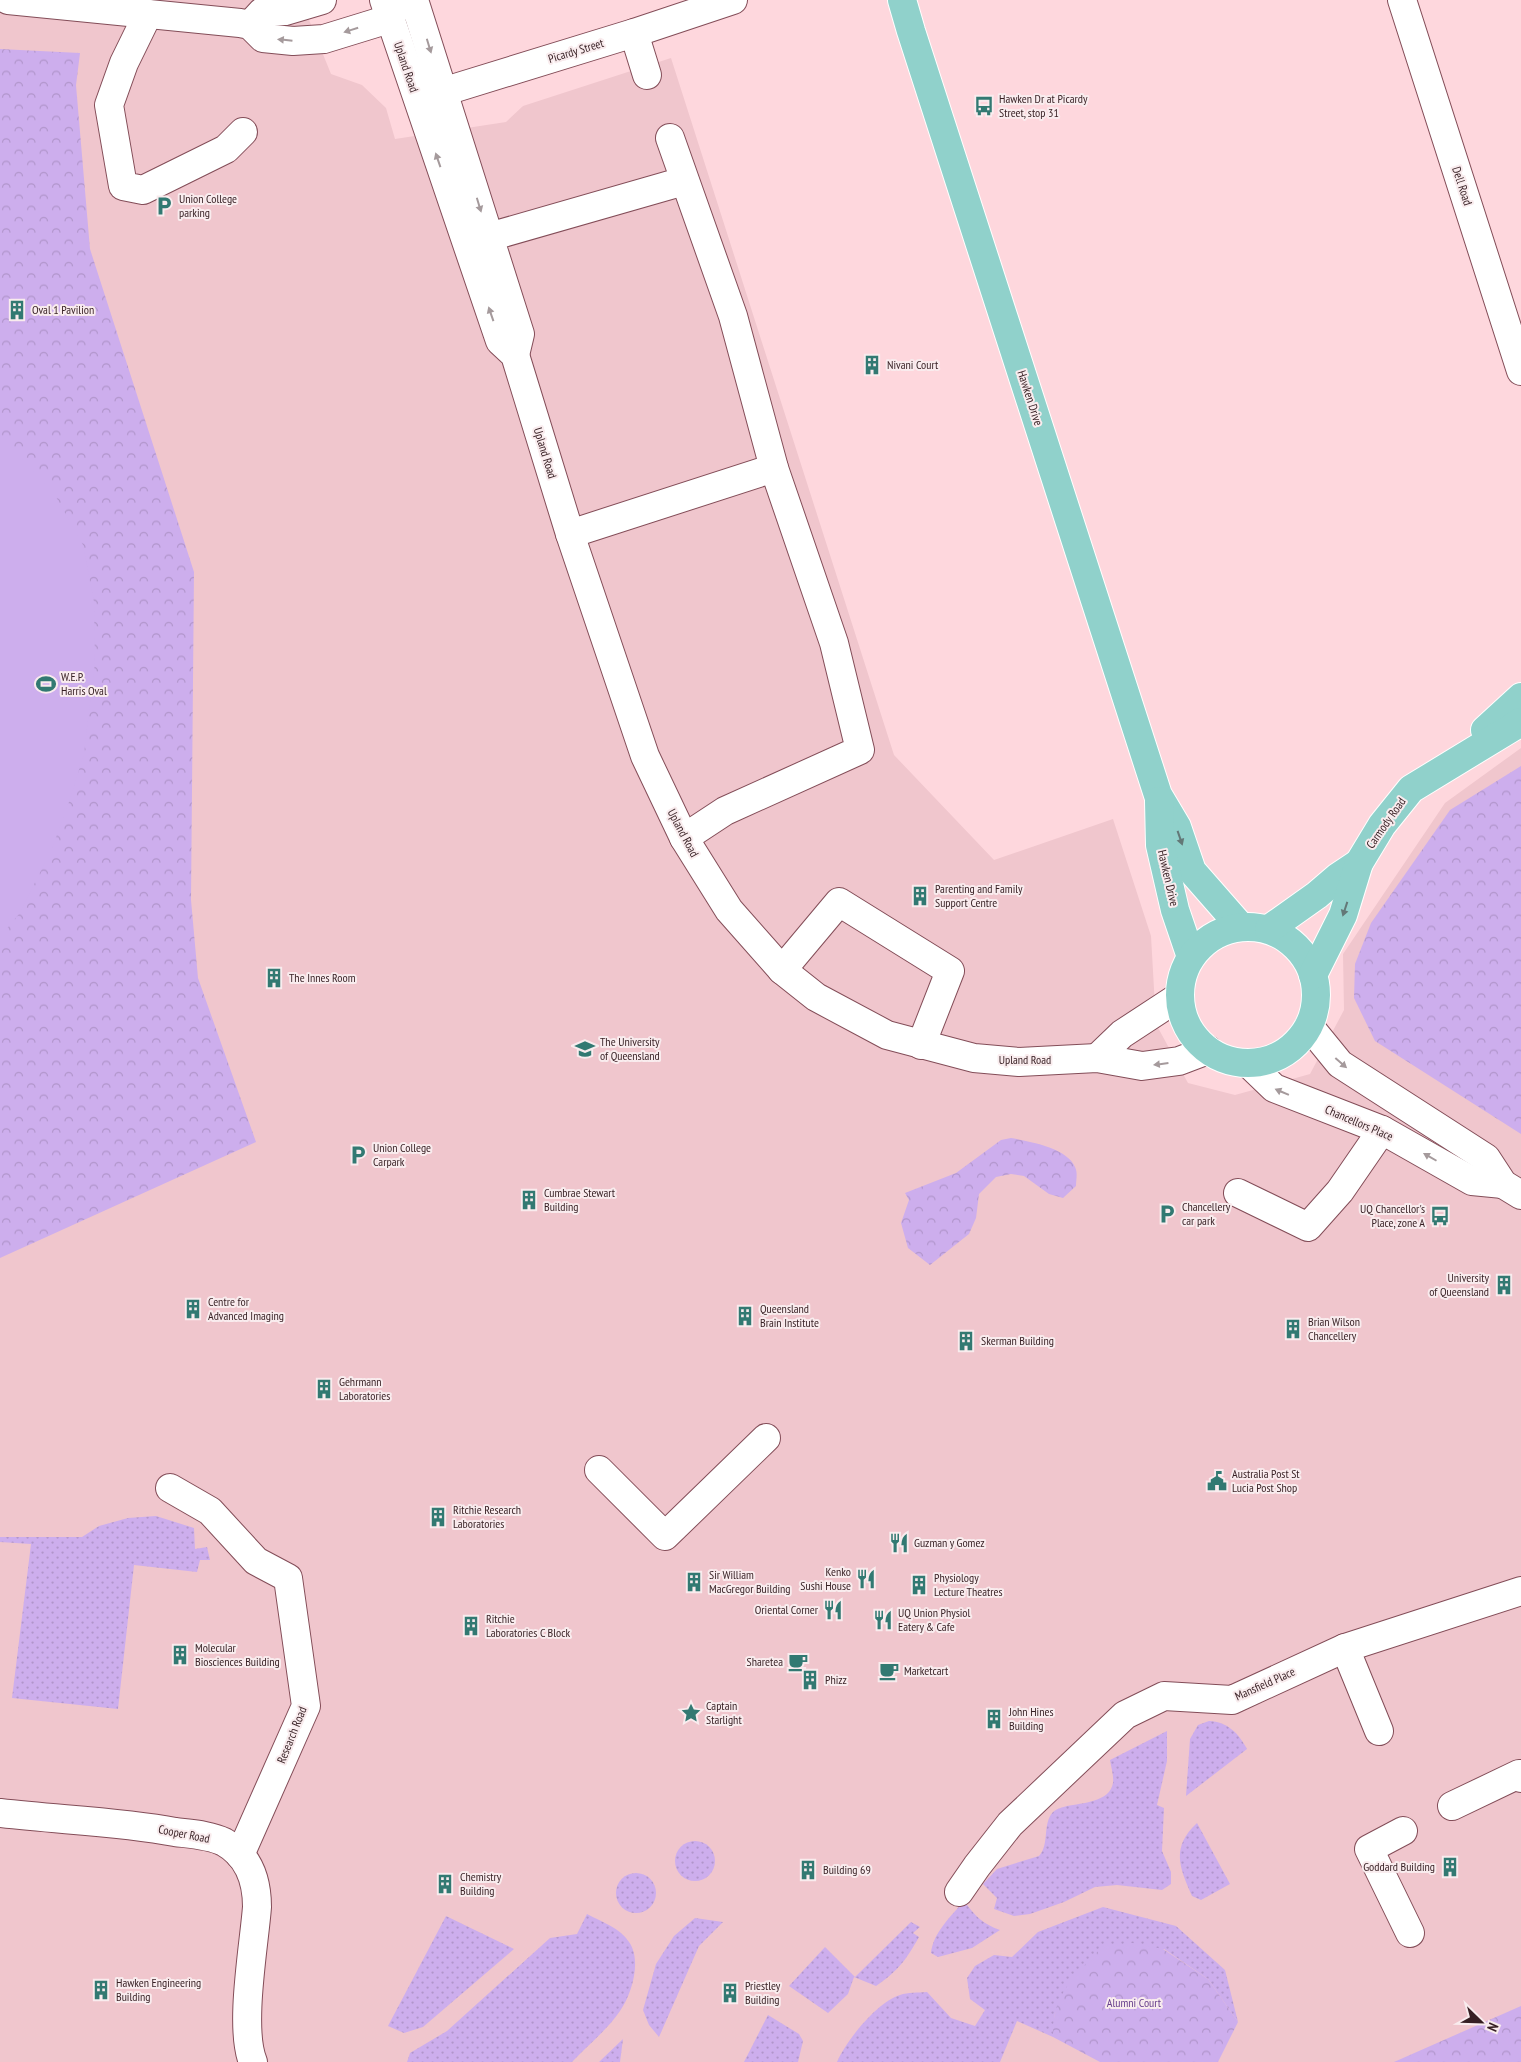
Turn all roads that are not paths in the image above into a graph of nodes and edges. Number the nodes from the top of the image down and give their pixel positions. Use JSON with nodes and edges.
{"nodes":[{"id":1,"x":8,"y":0,"type":"edge"},
{"id":2,"x":322,"y":0,"type":"edge"},
{"id":3,"x":414,"y":0,"type":"edge"},
{"id":4,"x":733,"y":0,"type":"edge"},
{"id":5,"x":902,"y":0,"type":"edge"},
{"id":6,"x":1402,"y":0,"type":"edge"},
{"id":7,"x":392,"y":6,"type":"edge"},
{"id":8,"x":148,"y":14,"type":"junction"},
{"id":9,"x":250,"y":25,"type":"junction"},
{"id":10,"x":634,"y":33,"type":"junction"},
{"id":11,"x":647,"y":75,"type":"dead end"},
{"id":12,"x":443,"y":92,"type":"junction"},
{"id":13,"x":417,"y":100,"type":"junction"},
{"id":14,"x":243,"y":132,"type":"dead end"},
{"id":15,"x":670,"y":138,"type":"dead end"},
{"id":16,"x":684,"y":181,"type":"junction"},
{"id":17,"x":489,"y":237,"type":"junction"},
{"id":18,"x":515,"y":355,"type":"junction"},
{"id":19,"x":1521,"y":371,"type":"edge"},
{"id":20,"x":774,"y":468,"type":"junction"},
{"id":21,"x":570,"y":534,"type":"junction"},
{"id":22,"x":1521,"y":697,"type":"edge"},
{"id":23,"x":1521,"y":722,"type":"edge"},
{"id":24,"x":1442,"y":770,"type":"junction"},
{"id":25,"x":1158,"y":795,"type":"junction"},
{"id":26,"x":684,"y":838,"type":"junction"},
{"id":27,"x":1359,"y":863,"type":"junction"},
{"id":28,"x":1241,"y":927,"type":"junction"},
{"id":29,"x":1269,"y":929,"type":"junction"},
{"id":30,"x":1191,"y":957,"type":"junction"},
{"id":31,"x":782,"y":970,"type":"junction"},
{"id":32,"x":1314,"y":974,"type":"junction"},
{"id":33,"x":1180,"y":996,"type":"junction"},
{"id":34,"x":1308,"y":1026,"type":"junction"},
{"id":35,"x":921,"y":1045,"type":"junction"},
{"id":36,"x":1208,"y":1050,"type":"junction"},
{"id":37,"x":1097,"y":1058,"type":"junction"},
{"id":38,"x":1248,"y":1063,"type":"junction"},
{"id":39,"x":1382,"y":1130,"type":"junction"},
{"id":40,"x":1512,"y":1190,"type":"edge"},
{"id":41,"x":1238,"y":1193,"type":"dead end"},
{"id":42,"x":766,"y":1438,"type":"dead end"},
{"id":43,"x":599,"y":1470,"type":"dead end"},
{"id":44,"x":170,"y":1488,"type":"dead end"},
{"id":45,"x":1521,"y":1592,"type":"edge"},
{"id":46,"x":1345,"y":1648,"type":"junction"},
{"id":47,"x":1379,"y":1731,"type":"dead end"},
{"id":48,"x":1521,"y":1778,"type":"edge"},
{"id":49,"x":1452,"y":1806,"type":"dead end"},
{"id":50,"x":0,"y":1813,"type":"edge"},
{"id":51,"x":1403,"y":1831,"type":"dead end"},
{"id":52,"x":240,"y":1856,"type":"junction"},
{"id":53,"x":959,"y":1892,"type":"dead end"},
{"id":54,"x":1410,"y":1933,"type":"dead end"},
{"id":55,"x":253,"y":2062,"type":"edge"}],
"edges":[{"from":1,"to":8,"type":"street"},
{"from":2,"to":9,"type":"street"},
{"from":3,"to":12,"type":"street","name":"Upland Road","one_way":true},
{"from":4,"to":10,"type":"street","name":"Picardy Street"},
{"from":5,"to":25,"type":"main road","name":"Hawken Drive"},
{"from":6,"to":19,"type":"street","name":"Dell Road"},
{"from":7,"to":9,"type":"street","one_way":true},
{"from":7,"to":13,"type":"street","name":"Upland Road"},
{"from":8,"to":9,"type":"street"},
{"from":8,"to":14,"type":"street"},
{"from":10,"to":11,"type":"street"},
{"from":10,"to":12,"type":"street","name":"Picardy Street"},
{"from":12,"to":13,"type":"street","name":"Picardy Street"},
{"from":12,"to":17,"type":"street","name":"Upland Road","one_way":true},
{"from":18,"to":13,"type":"street","name":"Upland Road","one_way":true},
{"from":15,"to":16,"type":"street"},
{"from":16,"to":17,"type":"street"},
{"from":16,"to":20,"type":"street"},
{"from":17,"to":18,"type":"street","name":"Upland Road"},
{"from":18,"to":21,"type":"street","name":"Upland Road"},
{"from":20,"to":21,"type":"street"},
{"from":20,"to":26,"type":"street"},
{"from":21,"to":26,"type":"street","name":"Upland Road"},
{"from":22,"to":24,"type":"main road","name":"Carmody Road"},
{"from":23,"to":24,"type":"main road","name":"Carmody Road"},
{"from":24,"to":27,"type":"main road","name":"Carmody Road"},
{"from":25,"to":28,"type":"main road","name":"Hawken Drive","one_way":true},
{"from":25,"to":30,"type":"main road","name":"Hawken Drive"},
{"from":26,"to":31,"type":"street","name":"Upland Road"},
{"from":27,"to":29,"type":"main road","name":"Carmody Road"},
{"from":27,"to":32,"type":"main road","name":"Carmody Road","one_way":true},
{"from":28,"to":29,"type":"main road"},
{"from":28,"to":30,"type":"main road"},
{"from":29,"to":32,"type":"main road"},
{"from":30,"to":33,"type":"main road"},
{"from":31,"to":35,"type":"street","name":"Upland Road"},
{"from":31,"to":35,"type":"street"},
{"from":32,"to":34,"type":"main road"},
{"from":33,"to":36,"type":"main road"},
{"from":33,"to":37,"type":"street"},
{"from":34,"to":38,"type":"main road"},
{"from":34,"to":40,"type":"street","name":"Chancellors Place","one_way":true},
{"from":35,"to":37,"type":"street","name":"Upland Road"},
{"from":36,"to":37,"type":"street","name":"Upland Road","one_way":true},
{"from":36,"to":38,"type":"main road"},
{"from":39,"to":38,"type":"street","name":"Chancellors Place","one_way":true},
{"from":40,"to":39,"type":"street","name":"Chancellors Place","one_way":true},
{"from":39,"to":41,"type":"street"},
{"from":42,"to":43,"type":"street"},
{"from":44,"to":52,"type":"street","name":"Research Road"},
{"from":45,"to":46,"type":"street","name":"Mansfield Place"},
{"from":46,"to":47,"type":"street"},
{"from":46,"to":53,"type":"street","name":"Mansfield Place"},
{"from":48,"to":49,"type":"street"},
{"from":50,"to":52,"type":"street","name":"Cooper Road"},
{"from":51,"to":54,"type":"street"},
{"from":52,"to":55,"type":"street","name":"Cooper Road"}]}
